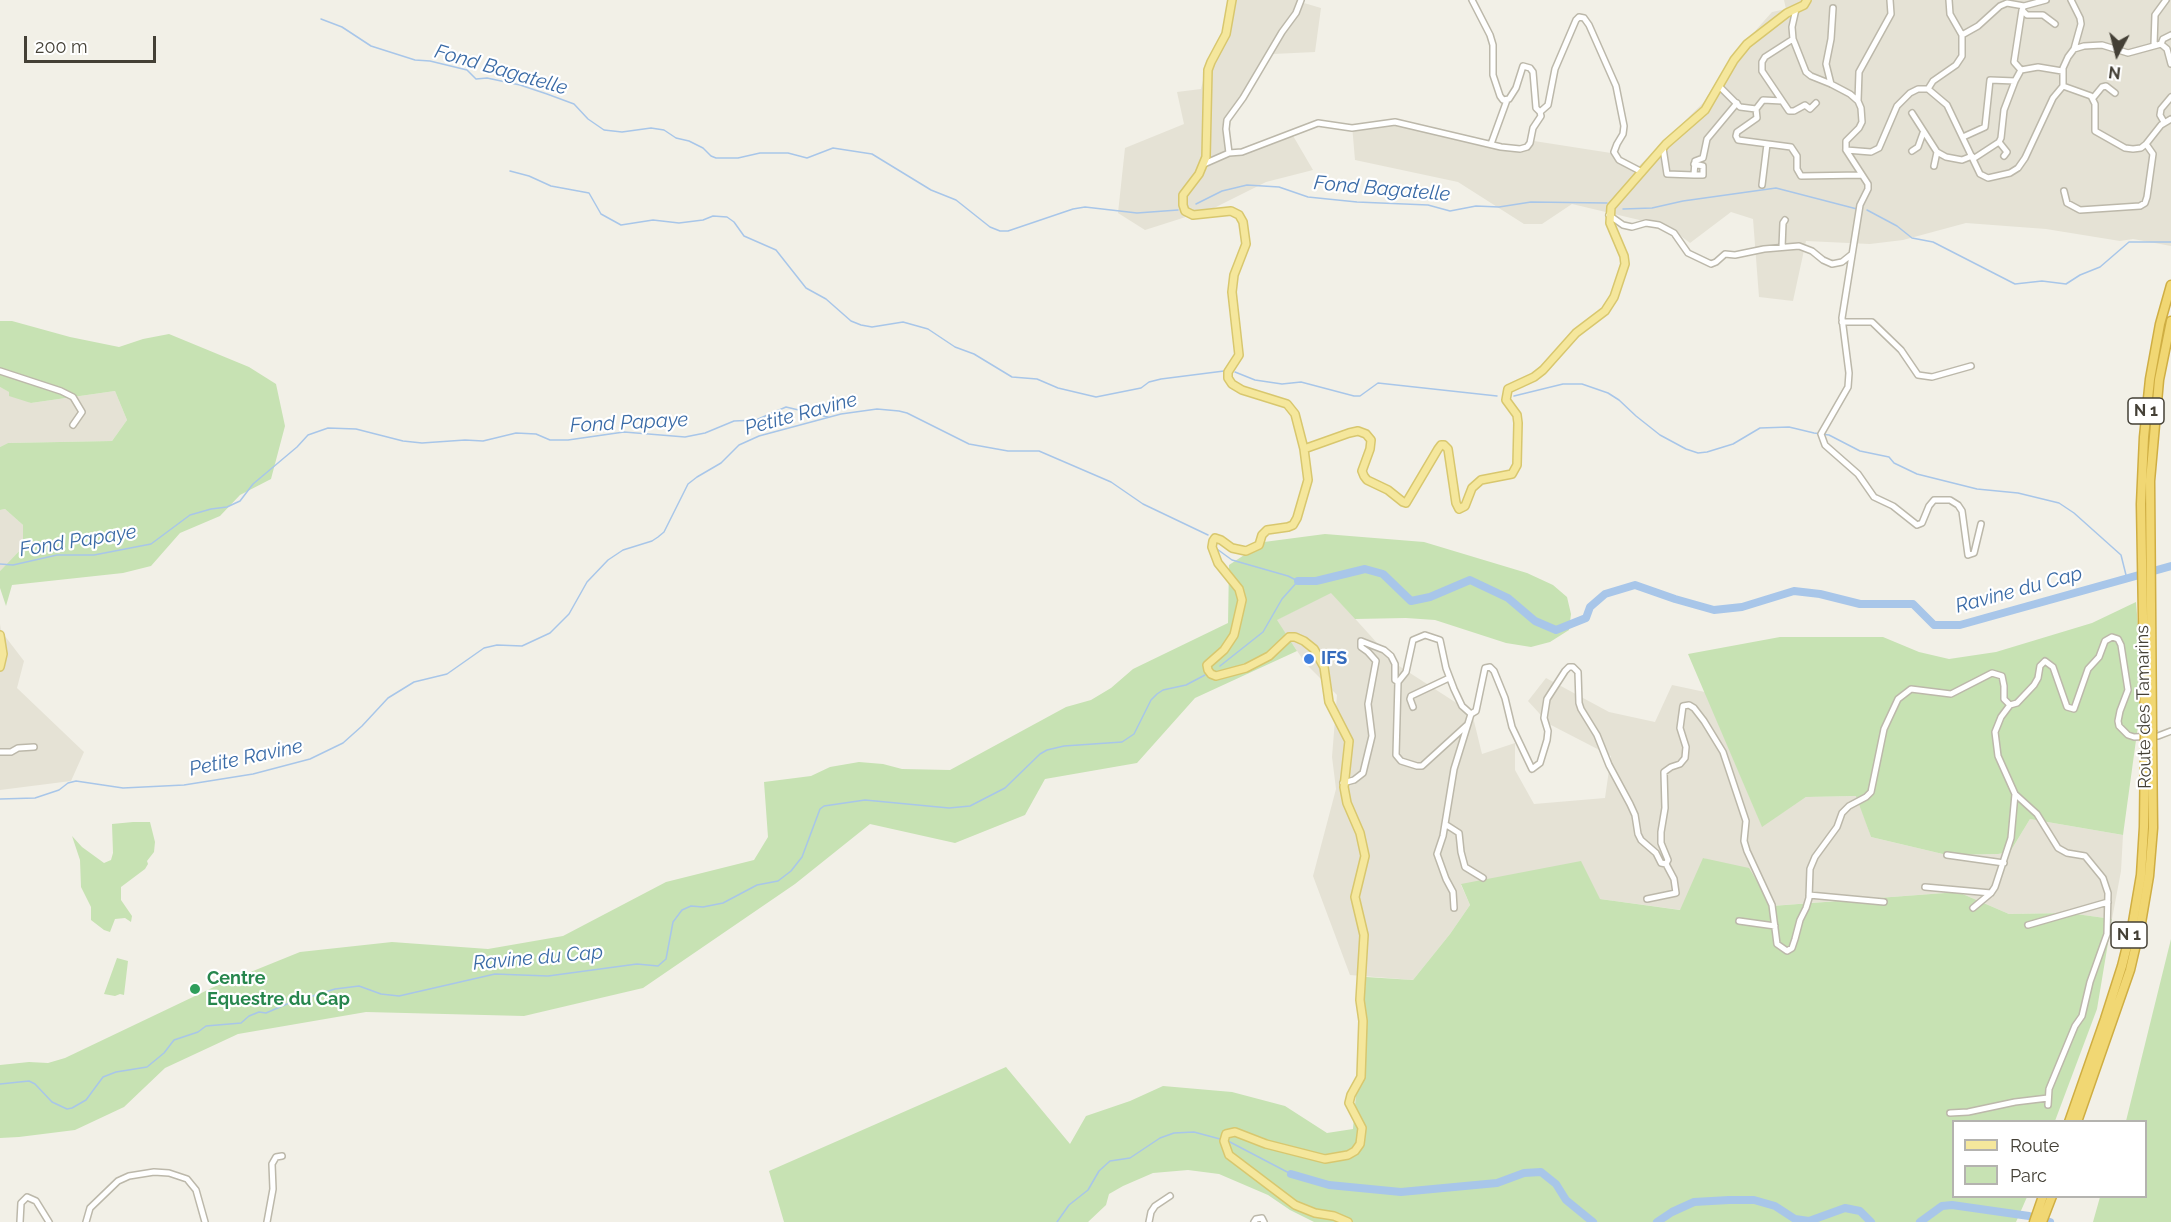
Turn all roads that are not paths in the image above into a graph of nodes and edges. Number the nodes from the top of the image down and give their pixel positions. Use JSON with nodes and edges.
{"nodes":[{"id":1,"x":1233,"y":0,"type":"edge"},
{"id":2,"x":1301,"y":0,"type":"edge"},
{"id":3,"x":1472,"y":0,"type":"edge"},
{"id":4,"x":1807,"y":0,"type":"edge"},
{"id":5,"x":1890,"y":0,"type":"edge"},
{"id":6,"x":1949,"y":0,"type":"edge"},
{"id":7,"x":2046,"y":0,"type":"edge"},
{"id":8,"x":2071,"y":0,"type":"edge"},
{"id":9,"x":2166,"y":0,"type":"edge"},
{"id":10,"x":2006,"y":1,"type":"edge"},
{"id":11,"x":1833,"y":8,"type":"dead end"},
{"id":12,"x":2023,"y":8,"type":"junction"},
{"id":13,"x":1796,"y":9,"type":"junction"},
{"id":14,"x":2055,"y":24,"type":"dead end"},
{"id":15,"x":1962,"y":35,"type":"junction"},
{"id":16,"x":2171,"y":35,"type":"edge"},
{"id":17,"x":1793,"y":39,"type":"junction"},
{"id":18,"x":2158,"y":45,"type":"junction"},
{"id":19,"x":2074,"y":49,"type":"junction"},
{"id":20,"x":2171,"y":64,"type":"edge"},
{"id":21,"x":2021,"y":70,"type":"junction"},
{"id":22,"x":2062,"y":71,"type":"junction"},
{"id":23,"x":2015,"y":81,"type":"junction"},
{"id":24,"x":1831,"y":84,"type":"junction"},
{"id":25,"x":1719,"y":86,"type":"junction"},
{"id":26,"x":2062,"y":86,"type":"junction"},
{"id":27,"x":1928,"y":89,"type":"junction"},
{"id":28,"x":2115,"y":93,"type":"dead end"},
{"id":29,"x":2171,"y":97,"type":"edge"},
{"id":30,"x":2092,"y":98,"type":"junction"},
{"id":31,"x":1506,"y":100,"type":"junction"},
{"id":32,"x":1782,"y":101,"type":"junction"},
{"id":33,"x":1858,"y":101,"type":"junction"},
{"id":34,"x":1816,"y":103,"type":"dead end"},
{"id":35,"x":1737,"y":104,"type":"junction"},
{"id":36,"x":1756,"y":109,"type":"junction"},
{"id":37,"x":1540,"y":112,"type":"junction"},
{"id":38,"x":1912,"y":113,"type":"dead end"},
{"id":39,"x":2171,"y":119,"type":"edge"},
{"id":40,"x":2164,"y":122,"type":"junction"},
{"id":41,"x":1923,"y":133,"type":"junction"},
{"id":42,"x":1963,"y":137,"type":"junction"},
{"id":43,"x":1999,"y":142,"type":"junction"},
{"id":44,"x":1491,"y":144,"type":"junction"},
{"id":45,"x":1767,"y":144,"type":"junction"},
{"id":46,"x":2146,"y":144,"type":"junction"},
{"id":47,"x":1662,"y":148,"type":"junction"},
{"id":48,"x":1846,"y":150,"type":"junction"},
{"id":49,"x":1912,"y":151,"type":"dead end"},
{"id":50,"x":1937,"y":152,"type":"junction"},
{"id":51,"x":1229,"y":153,"type":"junction"},
{"id":52,"x":2004,"y":156,"type":"dead end"},
{"id":53,"x":1972,"y":157,"type":"junction"},
{"id":54,"x":1204,"y":164,"type":"junction"},
{"id":55,"x":1934,"y":166,"type":"dead end"},
{"id":56,"x":1642,"y":172,"type":"junction"},
{"id":57,"x":1862,"y":175,"type":"junction"},
{"id":58,"x":1762,"y":184,"type":"dead end"},
{"id":59,"x":2064,"y":191,"type":"dead end"},
{"id":60,"x":1610,"y":215,"type":"junction"},
{"id":61,"x":1785,"y":220,"type":"dead end"},
{"id":62,"x":1782,"y":247,"type":"junction"},
{"id":63,"x":1852,"y":254,"type":"junction"},
{"id":64,"x":2171,"y":285,"type":"edge"},
{"id":65,"x":2171,"y":321,"type":"edge"},
{"id":66,"x":1842,"y":322,"type":"junction"},
{"id":67,"x":1971,"y":366,"type":"dead end"},
{"id":68,"x":0,"y":371,"type":"edge"},
{"id":69,"x":73,"y":425,"type":"dead end"},
{"id":70,"x":1304,"y":449,"type":"junction"},
{"id":71,"x":1981,"y":524,"type":"dead end"},
{"id":72,"x":2146,"y":539,"type":"junction"},
{"id":73,"x":0,"y":635,"type":"edge"},
{"id":74,"x":0,"y":667,"type":"edge"},
{"id":75,"x":1449,"y":678,"type":"junction"},
{"id":76,"x":1398,"y":682,"type":"junction"},
{"id":77,"x":2010,"y":705,"type":"junction"},
{"id":78,"x":1413,"y":707,"type":"dead end"},
{"id":79,"x":1472,"y":714,"type":"junction"},
{"id":80,"x":1469,"y":723,"type":"junction"},
{"id":81,"x":2171,"y":732,"type":"edge"},
{"id":82,"x":2149,"y":740,"type":"junction"},
{"id":83,"x":34,"y":747,"type":"dead end"},
{"id":84,"x":0,"y":752,"type":"edge"},
{"id":85,"x":1343,"y":783,"type":"junction"},
{"id":86,"x":2015,"y":794,"type":"junction"},
{"id":87,"x":1445,"y":824,"type":"junction"},
{"id":88,"x":1947,"y":855,"type":"dead end"},
{"id":89,"x":2004,"y":863,"type":"junction"},
{"id":90,"x":1666,"y":864,"type":"junction"},
{"id":91,"x":1483,"y":878,"type":"dead end"},
{"id":92,"x":1925,"y":887,"type":"dead end"},
{"id":93,"x":1991,"y":893,"type":"junction"},
{"id":94,"x":1809,"y":895,"type":"junction"},
{"id":95,"x":1647,"y":899,"type":"dead end"},
{"id":96,"x":1884,"y":902,"type":"dead end"},
{"id":97,"x":2108,"y":902,"type":"junction"},
{"id":98,"x":1454,"y":908,"type":"dead end"},
{"id":99,"x":1973,"y":908,"type":"dead end"},
{"id":100,"x":1740,"y":921,"type":"dead end"},
{"id":101,"x":1774,"y":926,"type":"junction"},
{"id":102,"x":2028,"y":926,"type":"dead end"},
{"id":103,"x":2048,"y":1098,"type":"junction"},
{"id":104,"x":2048,"y":1105,"type":"dead end"},
{"id":105,"x":1950,"y":1113,"type":"dead end"},
{"id":106,"x":2070,"y":1120,"type":"edge"},
{"id":107,"x":2078,"y":1120,"type":"edge"},
{"id":108,"x":282,"y":1156,"type":"dead end"},
{"id":109,"x":1170,"y":1196,"type":"dead end"},
{"id":110,"x":2043,"y":1198,"type":"edge"},
{"id":111,"x":2052,"y":1198,"type":"edge"},
{"id":112,"x":21,"y":1222,"type":"edge"},
{"id":113,"x":49,"y":1222,"type":"edge"},
{"id":114,"x":86,"y":1222,"type":"edge"},
{"id":115,"x":205,"y":1222,"type":"edge"},
{"id":116,"x":267,"y":1222,"type":"edge"},
{"id":117,"x":1149,"y":1222,"type":"edge"},
{"id":118,"x":1254,"y":1222,"type":"edge"},
{"id":119,"x":1264,"y":1222,"type":"edge"},
{"id":120,"x":1348,"y":1222,"type":"edge"},
{"id":121,"x":2034,"y":1222,"type":"edge"},
{"id":122,"x":2042,"y":1222,"type":"edge"}],
"edges":[{"from":1,"to":54,"type":"main road"},
{"from":2,"to":51,"type":"street"},
{"from":3,"to":31,"type":"street"},
{"from":4,"to":13,"type":"main road"},
{"from":5,"to":33,"type":"street"},
{"from":6,"to":15,"type":"street"},
{"from":7,"to":12,"type":"street"},
{"from":8,"to":19,"type":"street"},
{"from":9,"to":18,"type":"street"},
{"from":10,"to":12,"type":"street"},
{"from":10,"to":15,"type":"street"},
{"from":11,"to":24,"type":"street"},
{"from":12,"to":14,"type":"street"},
{"from":12,"to":21,"type":"street"},
{"from":13,"to":17,"type":"street"},
{"from":13,"to":25,"type":"main road"},
{"from":15,"to":27,"type":"street"},
{"from":16,"to":18,"type":"street"},
{"from":17,"to":24,"type":"street"},
{"from":17,"to":32,"type":"street"},
{"from":18,"to":19,"type":"street"},
{"from":18,"to":20,"type":"street"},
{"from":19,"to":22,"type":"street"},
{"from":21,"to":22,"type":"street"},
{"from":21,"to":23,"type":"street"},
{"from":22,"to":26,"type":"street"},
{"from":23,"to":42,"type":"street"},
{"from":23,"to":43,"type":"street"},
{"from":24,"to":33,"type":"street"},
{"from":25,"to":35,"type":"street"},
{"from":25,"to":47,"type":"main road"},
{"from":26,"to":30,"type":"street"},
{"from":26,"to":53,"type":"street"},
{"from":27,"to":42,"type":"street"},
{"from":27,"to":48,"type":"street"},
{"from":28,"to":30,"type":"street"},
{"from":29,"to":40,"type":"street"},
{"from":30,"to":46,"type":"street"},
{"from":31,"to":37,"type":"street"},
{"from":31,"to":44,"type":"street"},
{"from":32,"to":34,"type":"street"},
{"from":32,"to":36,"type":"street"},
{"from":33,"to":48,"type":"street"},
{"from":35,"to":36,"type":"street"},
{"from":35,"to":47,"type":"street"},
{"from":36,"to":45,"type":"street"},
{"from":37,"to":44,"type":"street"},
{"from":37,"to":56,"type":"street"},
{"from":38,"to":41,"type":"street"},
{"from":39,"to":40,"type":"street"},
{"from":40,"to":46,"type":"street"},
{"from":41,"to":49,"type":"street"},
{"from":41,"to":50,"type":"street"},
{"from":42,"to":53,"type":"street"},
{"from":43,"to":52,"type":"street"},
{"from":43,"to":53,"type":"street"},
{"from":44,"to":51,"type":"street"},
{"from":45,"to":57,"type":"street"},
{"from":45,"to":58,"type":"street"},
{"from":46,"to":59,"type":"street"},
{"from":47,"to":56,"type":"main road"},
{"from":48,"to":57,"type":"street"},
{"from":50,"to":53,"type":"street"},
{"from":50,"to":55,"type":"street"},
{"from":51,"to":54,"type":"street"},
{"from":54,"to":70,"type":"main road"},
{"from":56,"to":60,"type":"main road"},
{"from":57,"to":63,"type":"street"},
{"from":60,"to":62,"type":"street"},
{"from":60,"to":70,"type":"main road"},
{"from":61,"to":62,"type":"street"},
{"from":62,"to":63,"type":"street"},
{"from":63,"to":66,"type":"street"},
{"from":64,"to":72,"type":"highway","name":"Route des Tamarins","number":"N 1"},
{"from":65,"to":72,"type":"highway","name":"Route des Tamarins","number":"N 1"},
{"from":66,"to":67,"type":"street"},
{"from":66,"to":71,"type":"street"},
{"from":68,"to":69,"type":"street"},
{"from":70,"to":85,"type":"main road"},
{"from":72,"to":82,"type":"highway","name":"Route des Tamarins","number":"N 1","bridge":true},
{"from":73,"to":74,"type":"main road"},
{"from":75,"to":76,"type":"street"},
{"from":75,"to":78,"type":"street"},
{"from":75,"to":79,"type":"street"},
{"from":76,"to":80,"type":"street"},
{"from":76,"to":85,"type":"street"},
{"from":77,"to":81,"type":"street"},
{"from":77,"to":86,"type":"street"},
{"from":77,"to":94,"type":"street"},
{"from":79,"to":80,"type":"street"},
{"from":79,"to":90,"type":"street"},
{"from":80,"to":87,"type":"street"},
{"from":82,"to":106,"type":"highway","name":"Route des Tamarins","number":"N 1"},
{"from":82,"to":107,"type":"highway","name":"Route des Tamarins","number":"N 1"},
{"from":83,"to":84,"type":"street"},
{"from":85,"to":120,"type":"main road"},
{"from":86,"to":89,"type":"street"},
{"from":86,"to":97,"type":"street"},
{"from":87,"to":91,"type":"street"},
{"from":87,"to":98,"type":"street"},
{"from":88,"to":89,"type":"street"},
{"from":89,"to":93,"type":"street"},
{"from":90,"to":95,"type":"street"},
{"from":90,"to":101,"type":"street"},
{"from":92,"to":93,"type":"street"},
{"from":93,"to":99,"type":"street"},
{"from":94,"to":96,"type":"street"},
{"from":94,"to":101,"type":"street"},
{"from":97,"to":102,"type":"street"},
{"from":97,"to":103,"type":"street"},
{"from":100,"to":101,"type":"street"},
{"from":103,"to":104,"type":"street"},
{"from":103,"to":105,"type":"street"},
{"from":108,"to":116,"type":"street"},
{"from":109,"to":117,"type":"street"},
{"from":110,"to":121,"type":"highway"},
{"from":111,"to":122,"type":"highway"},
{"from":112,"to":113,"type":"street"},
{"from":114,"to":115,"type":"street"},
{"from":118,"to":119,"type":"street"}]}
